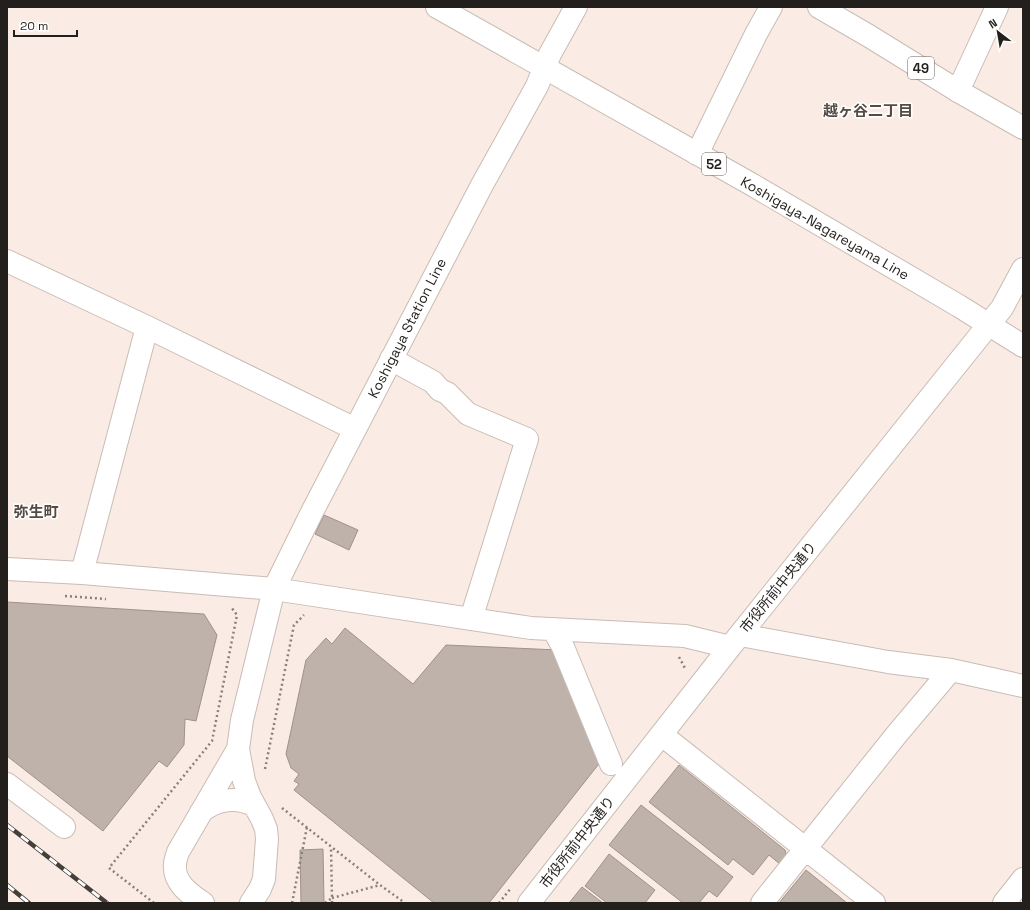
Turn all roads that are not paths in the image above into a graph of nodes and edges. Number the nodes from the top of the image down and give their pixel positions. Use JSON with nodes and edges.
{"nodes":[{"id":1,"x":437,"y":7,"type":"edge"},
{"id":2,"x":576,"y":7,"type":"edge"},
{"id":3,"x":771,"y":7,"type":"edge"},
{"id":4,"x":819,"y":7,"type":"edge"},
{"id":5,"x":997,"y":7,"type":"edge"},
{"id":6,"x":545,"y":69,"type":"junction"},
{"id":7,"x":958,"y":91,"type":"junction"},
{"id":8,"x":1023,"y":128,"type":"edge"},
{"id":9,"x":697,"y":154,"type":"junction"},
{"id":10,"x":7,"y":261,"type":"edge"},
{"id":11,"x":1023,"y":269,"type":"edge"},
{"id":12,"x":989,"y":324,"type":"junction"},
{"id":13,"x":147,"y":327,"type":"junction"},
{"id":14,"x":1023,"y":346,"type":"edge"},
{"id":15,"x":391,"y":358,"type":"junction"},
{"id":16,"x":355,"y":429,"type":"junction"},
{"id":17,"x":7,"y":569,"type":"edge"},
{"id":18,"x":82,"y":573,"type":"junction"},
{"id":19,"x":274,"y":589,"type":"junction"},
{"id":20,"x":471,"y":619,"type":"junction"},
{"id":21,"x":553,"y":629,"type":"junction"},
{"id":22,"x":735,"y":641,"type":"junction"},
{"id":23,"x":951,"y":670,"type":"junction"},
{"id":24,"x":1023,"y":686,"type":"edge"},
{"id":25,"x":662,"y":735,"type":"junction"},
{"id":26,"x":238,"y":749,"type":"junction"},
{"id":27,"x":611,"y":764,"type":"dead end"},
{"id":28,"x":7,"y":784,"type":"edge"},
{"id":29,"x":255,"y":806,"type":"junction"},
{"id":30,"x":201,"y":812,"type":"junction"},
{"id":31,"x":64,"y":828,"type":"dead end"},
{"id":32,"x":806,"y":849,"type":"junction"},
{"id":33,"x":1023,"y":879,"type":"edge"},
{"id":34,"x":203,"y":903,"type":"edge"},
{"id":35,"x":251,"y":903,"type":"edge"},
{"id":36,"x":529,"y":903,"type":"edge"},
{"id":37,"x":762,"y":903,"type":"edge"},
{"id":38,"x":874,"y":903,"type":"edge"},
{"id":39,"x":1004,"y":903,"type":"edge"}],
"edges":[{"from":1,"to":6,"type":"street","name":"Koshigaya-Nagareyama Line","number":"52"},
{"from":2,"to":6,"type":"street","name":"Koshigaya Station Line"},
{"from":3,"to":9,"type":"street"},
{"from":4,"to":7,"type":"street","number":"49"},
{"from":5,"to":7,"type":"street"},
{"from":6,"to":9,"type":"street","name":"Koshigaya-Nagareyama Line","number":"52"},
{"from":6,"to":15,"type":"street","name":"Koshigaya Station Line"},
{"from":7,"to":8,"type":"street","number":"49"},
{"from":9,"to":12,"type":"street","name":"Koshigaya-Nagareyama Line","number":"52"},
{"from":10,"to":13,"type":"street"},
{"from":11,"to":12,"type":"street","name":"市役所前中央通り"},
{"from":12,"to":14,"type":"street","name":"Koshigaya-Nagareyama Line","number":"52"},
{"from":12,"to":22,"type":"street","name":"市役所前中央通り"},
{"from":13,"to":16,"type":"street"},
{"from":13,"to":18,"type":"street"},
{"from":15,"to":16,"type":"street","name":"Koshigaya Station Line"},
{"from":15,"to":20,"type":"street"},
{"from":16,"to":19,"type":"street","name":"Koshigaya Station Line"},
{"from":17,"to":18,"type":"street"},
{"from":18,"to":19,"type":"street"},
{"from":19,"to":20,"type":"street"},
{"from":19,"to":26,"type":"street","name":"Koshigaya Station Line"},
{"from":20,"to":21,"type":"street"},
{"from":21,"to":22,"type":"street"},
{"from":21,"to":27,"type":"street"},
{"from":22,"to":23,"type":"street"},
{"from":22,"to":25,"type":"street","name":"市役所前中央通り"},
{"from":23,"to":24,"type":"street"},
{"from":23,"to":32,"type":"street"},
{"from":25,"to":32,"type":"street"},
{"from":25,"to":36,"type":"street","name":"市役所前中央通り"},
{"from":26,"to":29,"type":"street"},
{"from":26,"to":30,"type":"street"},
{"from":28,"to":31,"type":"street"},
{"from":29,"to":30,"type":"street"},
{"from":29,"to":35,"type":"street"},
{"from":30,"to":34,"type":"street"},
{"from":32,"to":37,"type":"street"},
{"from":32,"to":38,"type":"street"},
{"from":33,"to":39,"type":"street"}]}
